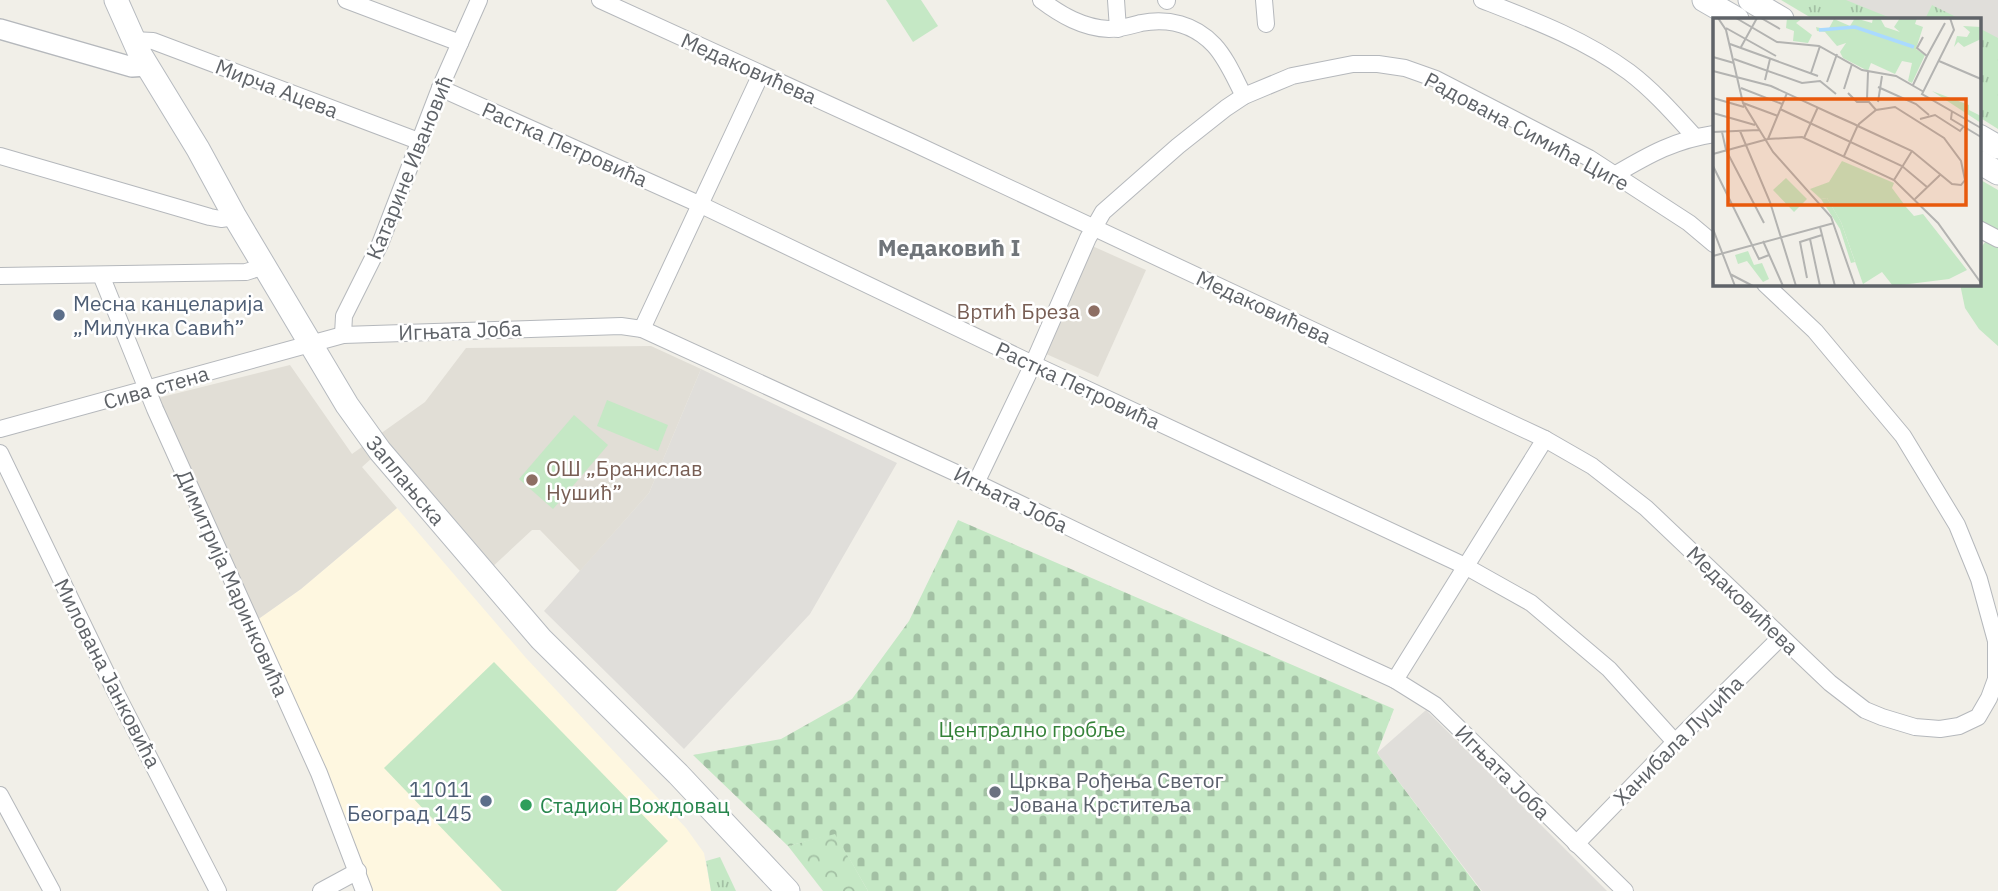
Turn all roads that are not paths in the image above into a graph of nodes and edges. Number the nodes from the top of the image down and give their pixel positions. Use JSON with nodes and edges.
{"nodes":[{"id":1,"x":116,"y":0,"type":"edge"},
{"id":2,"x":346,"y":0,"type":"edge"},
{"id":3,"x":479,"y":0,"type":"edge"},
{"id":4,"x":600,"y":0,"type":"edge"},
{"id":5,"x":1041,"y":0,"type":"edge"},
{"id":6,"x":1116,"y":0,"type":"edge"},
{"id":7,"x":1264,"y":0,"type":"edge"},
{"id":8,"x":1482,"y":0,"type":"edge"},
{"id":9,"x":1704,"y":0,"type":"edge"},
{"id":10,"x":1750,"y":0,"type":"edge"},
{"id":11,"x":1735,"y":18,"type":"edge"},
{"id":12,"x":1780,"y":18,"type":"edge"},
{"id":13,"x":1266,"y":24,"type":"dead end"},
{"id":14,"x":0,"y":29,"type":"edge"},
{"id":15,"x":1118,"y":29,"type":"junction"},
{"id":16,"x":133,"y":40,"type":"junction"},
{"id":17,"x":460,"y":43,"type":"junction"},
{"id":18,"x":147,"y":65,"type":"junction"},
{"id":19,"x":761,"y":74,"type":"junction"},
{"id":20,"x":440,"y":88,"type":"junction"},
{"id":21,"x":1244,"y":96,"type":"junction"},
{"id":22,"x":1713,"y":134,"type":"edge"},
{"id":23,"x":1980,"y":137,"type":"edge"},
{"id":24,"x":1695,"y":138,"type":"junction"},
{"id":25,"x":421,"y":142,"type":"junction"},
{"id":26,"x":1998,"y":147,"type":"edge"},
{"id":27,"x":0,"y":156,"type":"edge"},
{"id":28,"x":1980,"y":163,"type":"edge"},
{"id":29,"x":1998,"y":173,"type":"edge"},
{"id":30,"x":1616,"y":174,"type":"junction"},
{"id":31,"x":701,"y":205,"type":"junction"},
{"id":32,"x":235,"y":217,"type":"junction"},
{"id":33,"x":1094,"y":227,"type":"junction"},
{"id":34,"x":1713,"y":243,"type":"edge"},
{"id":35,"x":265,"y":266,"type":"junction"},
{"id":36,"x":101,"y":275,"type":"junction"},
{"id":37,"x":0,"y":276,"type":"edge"},
{"id":38,"x":1766,"y":285,"type":"edge"},
{"id":39,"x":642,"y":329,"type":"junction"},
{"id":40,"x":343,"y":335,"type":"junction"},
{"id":41,"x":312,"y":343,"type":"junction"},
{"id":42,"x":1033,"y":364,"type":"junction"},
{"id":43,"x":147,"y":390,"type":"junction"},
{"id":44,"x":0,"y":429,"type":"edge"},
{"id":45,"x":1545,"y":439,"type":"junction"},
{"id":46,"x":0,"y":453,"type":"edge"},
{"id":47,"x":976,"y":483,"type":"junction"},
{"id":48,"x":1465,"y":566,"type":"junction"},
{"id":49,"x":1781,"y":637,"type":"junction"},
{"id":50,"x":1395,"y":680,"type":"junction"},
{"id":51,"x":1675,"y":741,"type":"junction"},
{"id":52,"x":0,"y":795,"type":"edge"},
{"id":53,"x":1576,"y":844,"type":"junction"},
{"id":54,"x":358,"y":872,"type":"junction"},
{"id":55,"x":52,"y":891,"type":"edge"},
{"id":56,"x":218,"y":891,"type":"edge"},
{"id":57,"x":321,"y":891,"type":"edge"},
{"id":58,"x":365,"y":891,"type":"edge"},
{"id":59,"x":788,"y":891,"type":"edge"},
{"id":60,"x":1625,"y":891,"type":"edge"}],
"edges":[{"from":1,"to":16,"type":"main road","name":"Заплањска"},
{"from":2,"to":17,"type":"street"},
{"from":3,"to":17,"type":"street","name":"Катарине Ивановић"},
{"from":4,"to":19,"type":"street","name":"Медаковићева"},
{"from":5,"to":15,"type":"street"},
{"from":6,"to":15,"type":"street"},
{"from":7,"to":13,"type":"street"},
{"from":8,"to":24,"type":"street"},
{"from":9,"to":11,"type":"main road"},
{"from":10,"to":12,"type":"main road"},
{"from":14,"to":18,"type":"street"},
{"from":15,"to":21,"type":"street"},
{"from":16,"to":18,"type":"main road","name":"Заплањска"},
{"from":16,"to":25,"type":"street","name":"Мирча Ацева"},
{"from":17,"to":20,"type":"street","name":"Катарине Ивановић"},
{"from":18,"to":32,"type":"main road","name":"Заплањска"},
{"from":19,"to":31,"type":"street"},
{"from":19,"to":33,"type":"street","name":"Медаковићева"},
{"from":20,"to":25,"type":"street","name":"Катарине Ивановић"},
{"from":20,"to":31,"type":"street","name":"Растка Петровића"},
{"from":21,"to":30,"type":"street","name":"Радована Симића Циге"},
{"from":21,"to":33,"type":"street","name":"Радована Симића Циге"},
{"from":22,"to":24,"type":"street"},
{"from":23,"to":26,"type":"main road"},
{"from":24,"to":30,"type":"street"},
{"from":25,"to":40,"type":"street","name":"Катарине Ивановић"},
{"from":27,"to":32,"type":"street"},
{"from":28,"to":29,"type":"main road"},
{"from":30,"to":34,"type":"street","name":"Радована Симића Циге"},
{"from":31,"to":39,"type":"street"},
{"from":31,"to":42,"type":"street","name":"Растка Петровића"},
{"from":32,"to":35,"type":"main road","name":"Заплањска"},
{"from":33,"to":42,"type":"street","name":"Радована Симића Циге"},
{"from":33,"to":45,"type":"street","name":"Медаковићева"},
{"from":35,"to":36,"type":"street"},
{"from":35,"to":41,"type":"main road","name":"Заплањска"},
{"from":36,"to":37,"type":"street"},
{"from":36,"to":43,"type":"street","name":"Димитрија Маринковића"},
{"from":38,"to":49,"type":"street","name":"Медаковићева"},
{"from":39,"to":40,"type":"street","name":"Игњата Јоба"},
{"from":39,"to":47,"type":"street","name":"Игњата Јоба"},
{"from":40,"to":41,"type":"street","name":"Игњата Јоба"},
{"from":41,"to":43,"type":"street","name":"Сива стена"},
{"from":41,"to":59,"type":"main road","name":"Заплањска"},
{"from":42,"to":47,"type":"street","name":"Радована Симића Циге"},
{"from":42,"to":48,"type":"street","name":"Растка Петровића"},
{"from":43,"to":44,"type":"street","name":"Сива стена"},
{"from":43,"to":54,"type":"street","name":"Димитрија Маринковића"},
{"from":45,"to":48,"type":"street"},
{"from":45,"to":49,"type":"street","name":"Медаковићева"},
{"from":46,"to":56,"type":"street","name":"Милована Јанковића"},
{"from":47,"to":50,"type":"street","name":"Игњата Јоба"},
{"from":48,"to":50,"type":"street"},
{"from":48,"to":51,"type":"street","name":"Растка Петровића"},
{"from":49,"to":51,"type":"street","name":"Ханибала Луцића"},
{"from":50,"to":53,"type":"street","name":"Игњата Јоба"},
{"from":51,"to":53,"type":"street","name":"Ханибала Луцића"},
{"from":52,"to":55,"type":"street"},
{"from":53,"to":60,"type":"street","name":"Игњата Јоба"},
{"from":54,"to":57,"type":"street"},
{"from":54,"to":58,"type":"street","name":"Димитрија Маринковића"}]}
